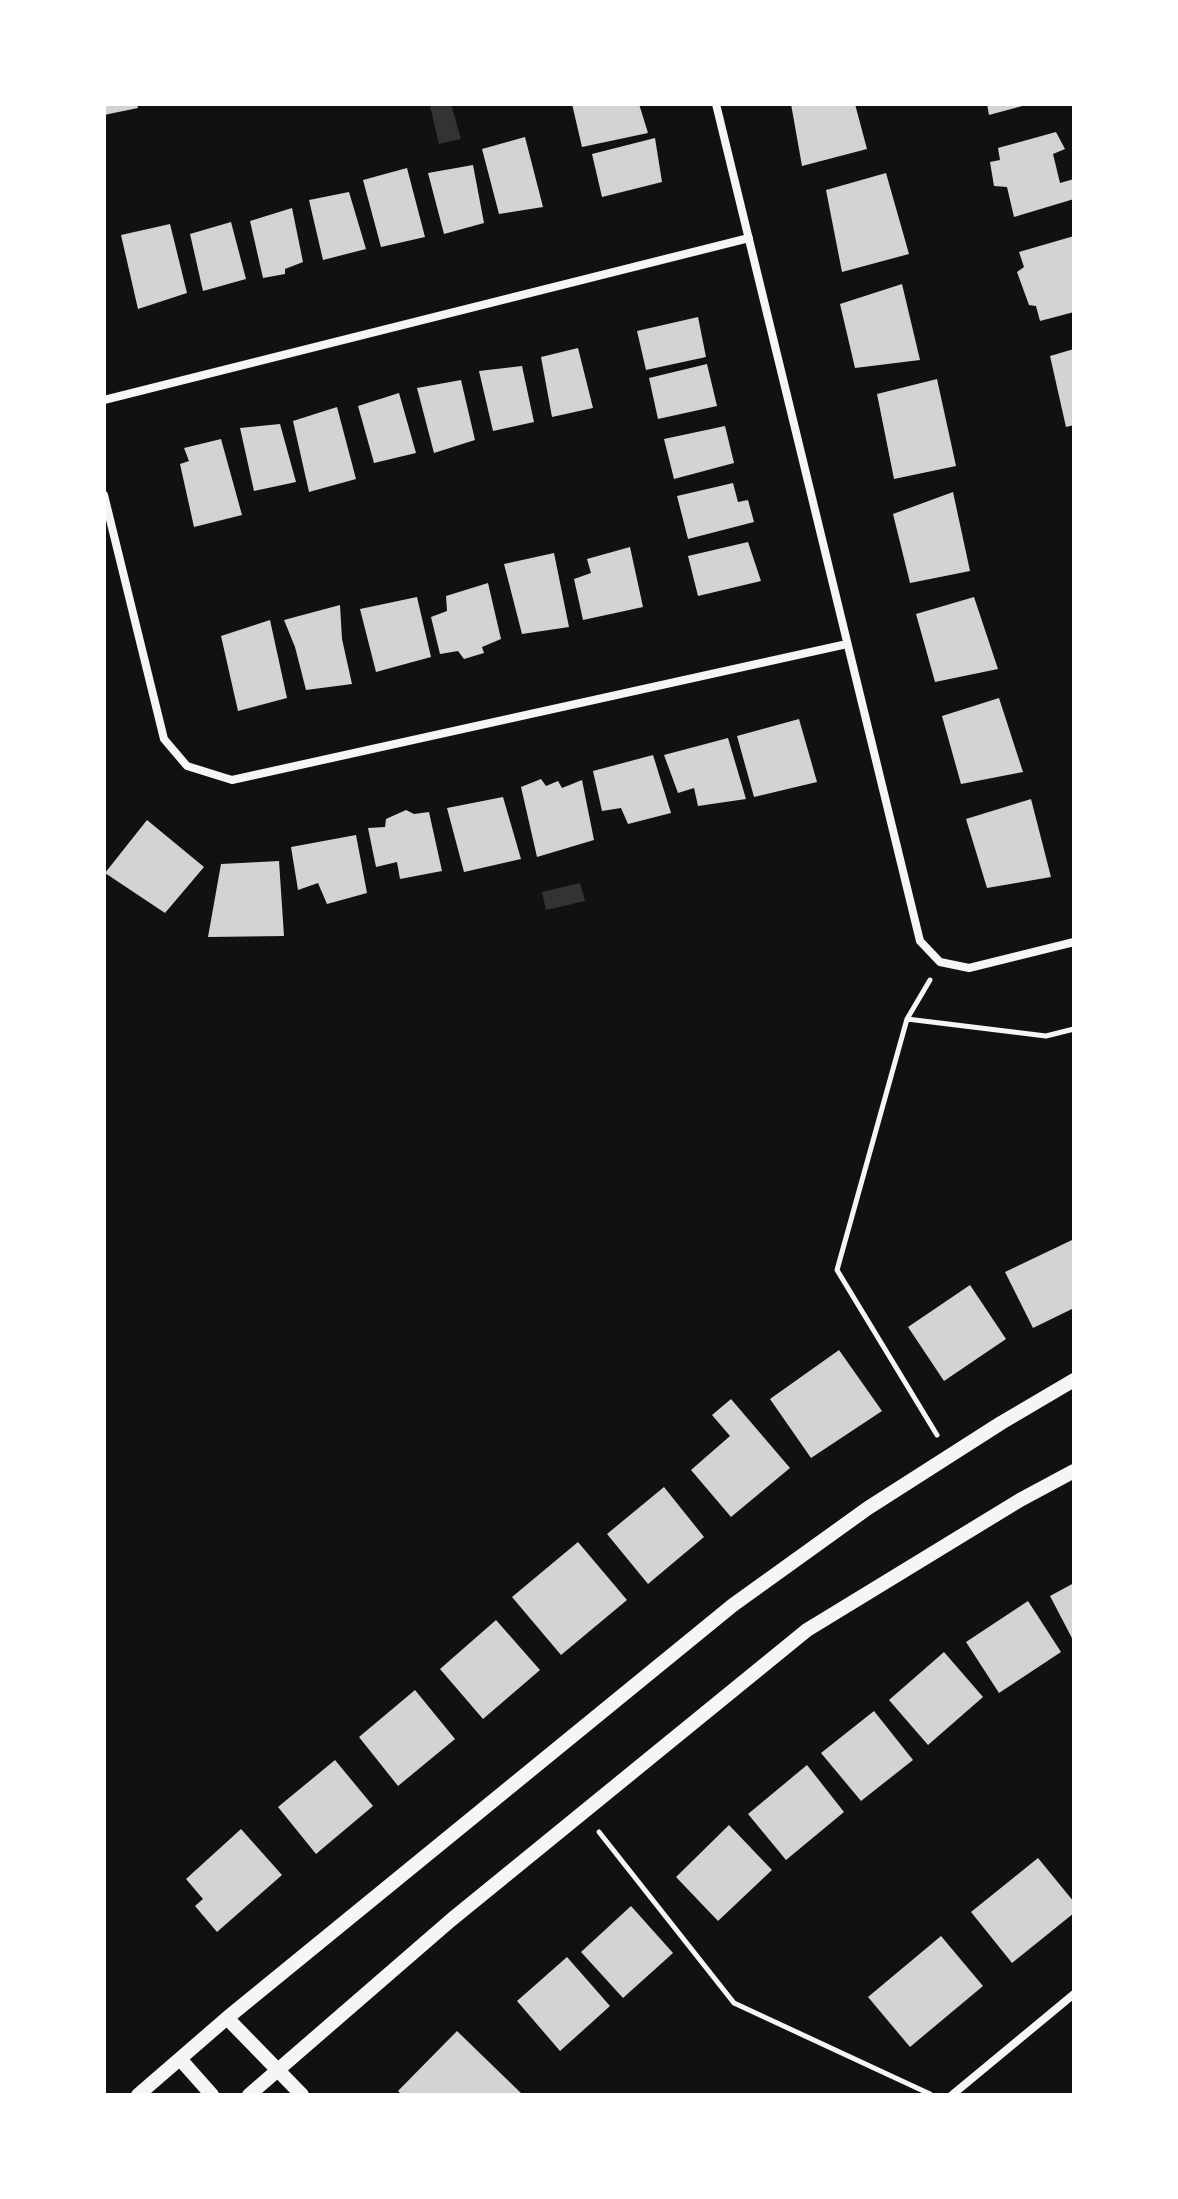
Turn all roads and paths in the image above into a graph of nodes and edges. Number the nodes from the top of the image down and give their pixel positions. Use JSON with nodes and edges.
{"nodes":[{"id":1,"x":716,"y":104,"type":"edge"},
{"id":2,"x":749,"y":238,"type":"junction"},
{"id":3,"x":104,"y":400,"type":"edge"},
{"id":4,"x":104,"y":495,"type":"edge"},
{"id":5,"x":847,"y":644,"type":"junction"},
{"id":6,"x":1074,"y":942,"type":"edge"},
{"id":7,"x":940,"y":962,"type":"junction"},
{"id":8,"x":907,"y":1019,"type":"junction"},
{"id":9,"x":1074,"y":1029,"type":"edge"},
{"id":10,"x":1074,"y":1380,"type":"edge"},
{"id":11,"x":949,"y":1456,"type":"junction"},
{"id":12,"x":1074,"y":1471,"type":"edge"},
{"id":13,"x":584,"y":1812,"type":"junction"},
{"id":14,"x":1074,"y":1994,"type":"edge"},
{"id":15,"x":227,"y":2018,"type":"junction"},
{"id":16,"x":180,"y":2059,"type":"junction"},
{"id":17,"x":278,"y":2071,"type":"junction"},
{"id":18,"x":138,"y":2095,"type":"edge"},
{"id":19,"x":212,"y":2095,"type":"edge"},
{"id":20,"x":249,"y":2095,"type":"edge"},
{"id":21,"x":302,"y":2095,"type":"edge"},
{"id":22,"x":932,"y":2095,"type":"edge"},
{"id":23,"x":952,"y":2095,"type":"edge"}],
"edges":[{"from":1,"to":2,"type":"street"},
{"from":2,"to":3,"type":"street"},
{"from":2,"to":5,"type":"street"},
{"from":4,"to":5,"type":"street"},
{"from":5,"to":7,"type":"street"},
{"from":6,"to":7,"type":"street"},
{"from":7,"to":8,"type":"path"},
{"from":8,"to":9,"type":"path"},
{"from":8,"to":11,"type":"path"},
{"from":10,"to":11,"type":"street"},
{"from":11,"to":15,"type":"street"},
{"from":12,"to":13,"type":"street"},
{"from":13,"to":17,"type":"street"},
{"from":13,"to":22,"type":"path"},
{"from":14,"to":23,"type":"street"},
{"from":15,"to":16,"type":"street"},
{"from":15,"to":17,"type":"street"},
{"from":16,"to":18,"type":"street"},
{"from":16,"to":19,"type":"street"},
{"from":17,"to":20,"type":"street"},
{"from":17,"to":21,"type":"street"}]}
